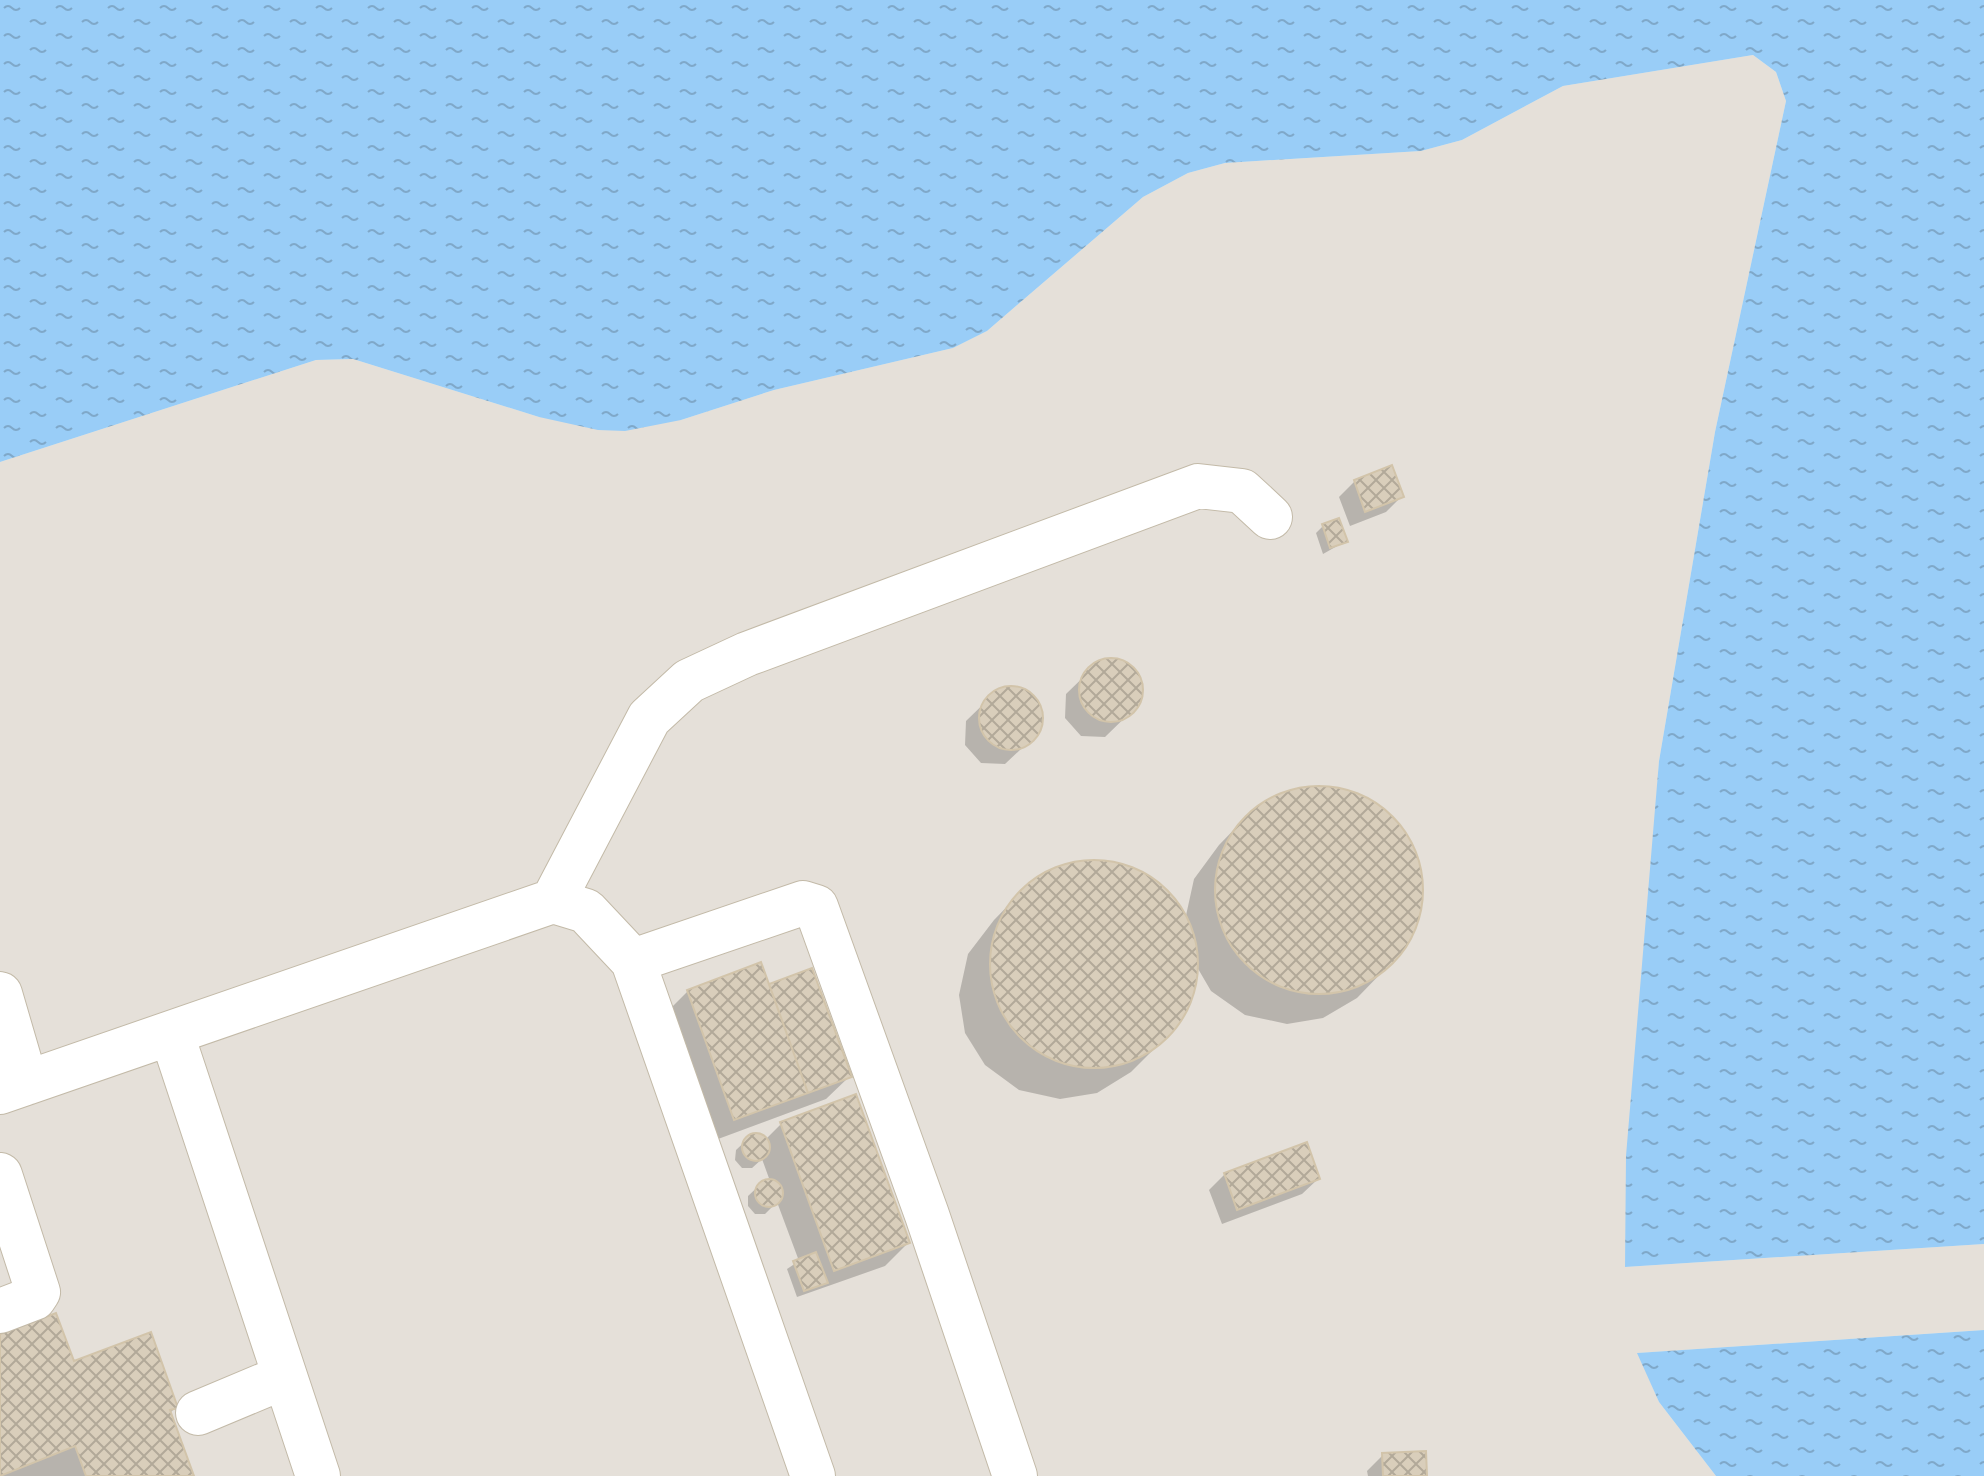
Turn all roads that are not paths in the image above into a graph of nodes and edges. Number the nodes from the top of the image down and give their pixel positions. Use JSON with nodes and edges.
{"nodes":[{"id":1,"x":1270,"y":517,"type":"dead end"},
{"id":2,"x":553,"y":901,"type":"junction"},
{"id":3,"x":633,"y":961,"type":"junction"},
{"id":4,"x":0,"y":994,"type":"edge"},
{"id":5,"x":172,"y":1035,"type":"junction"},
{"id":6,"x":13,"y":1088,"type":"edge"},
{"id":7,"x":0,"y":1175,"type":"edge"},
{"id":8,"x":0,"y":1311,"type":"edge"},
{"id":9,"x":284,"y":1377,"type":"junction"},
{"id":10,"x":198,"y":1413,"type":"dead end"},
{"id":11,"x":318,"y":1476,"type":"edge"},
{"id":12,"x":813,"y":1476,"type":"edge"},
{"id":13,"x":1015,"y":1476,"type":"edge"}],
"edges":[{"from":1,"to":2,"type":"lane"},
{"from":2,"to":3,"type":"lane"},
{"from":2,"to":5,"type":"lane"},
{"from":3,"to":12,"type":"lane"},
{"from":3,"to":13,"type":"lane"},
{"from":4,"to":6,"type":"lane"},
{"from":5,"to":6,"type":"lane"},
{"from":5,"to":9,"type":"lane"},
{"from":7,"to":8,"type":"lane"},
{"from":9,"to":10,"type":"lane"},
{"from":9,"to":11,"type":"lane"}]}
